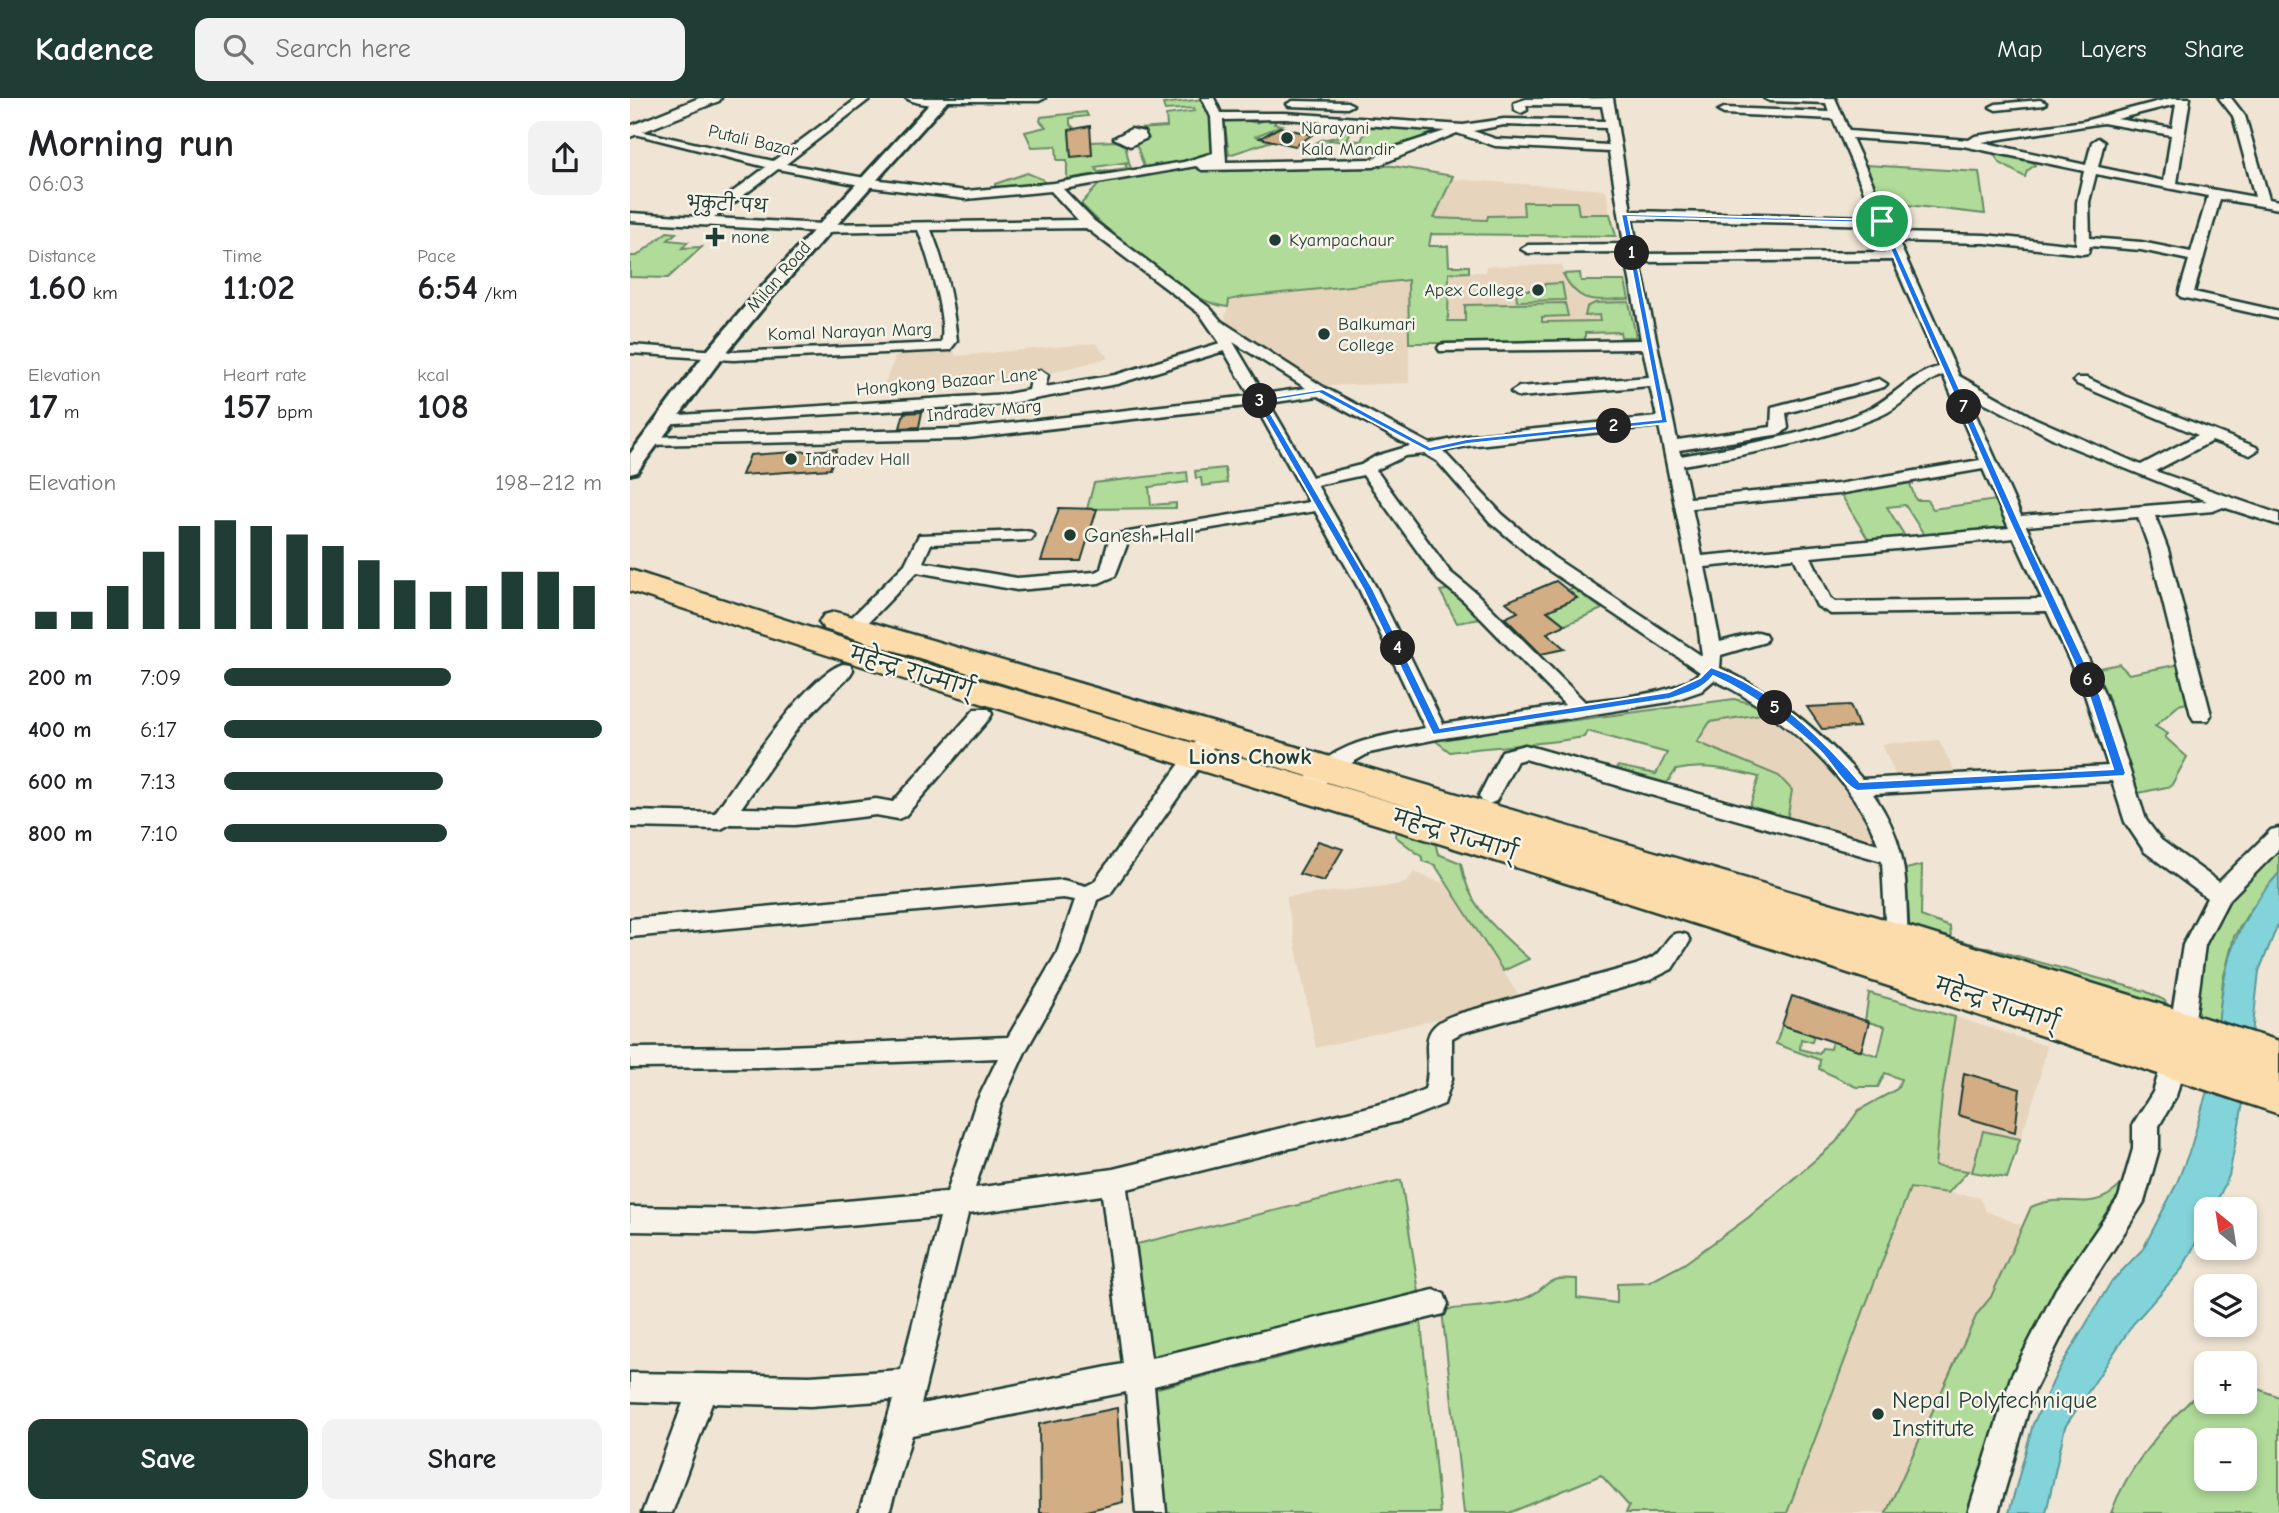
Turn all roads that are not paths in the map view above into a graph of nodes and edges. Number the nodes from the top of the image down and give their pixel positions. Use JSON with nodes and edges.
{"nodes":[{"id":1,"x":713,"y":98,"type":"edge"},
{"id":2,"x":865,"y":98,"type":"edge"},
{"id":3,"x":912,"y":98,"type":"edge"},
{"id":4,"x":1039,"y":98,"type":"edge"},
{"id":5,"x":1770,"y":98,"type":"edge"},
{"id":6,"x":2183,"y":98,"type":"edge"},
{"id":7,"x":2225,"y":98,"type":"edge"},
{"id":8,"x":1829,"y":99,"type":"edge"},
{"id":9,"x":942,"y":100,"type":"edge"},
{"id":10,"x":1607,"y":101,"type":"edge"},
{"id":11,"x":1240,"y":103,"type":"dead end"},
{"id":12,"x":1270,"y":103,"type":"dead end"},
{"id":13,"x":1347,"y":105,"type":"dead end"},
{"id":14,"x":1213,"y":107,"type":"edge"},
{"id":15,"x":1996,"y":107,"type":"dead end"},
{"id":16,"x":1521,"y":110,"type":"dead end"},
{"id":17,"x":1724,"y":111,"type":"dead end"},
{"id":18,"x":2049,"y":111,"type":"edge"},
{"id":19,"x":1837,"y":116,"type":"junction"},
{"id":20,"x":2099,"y":120,"type":"junction"},
{"id":21,"x":1611,"y":125,"type":"junction"},
{"id":22,"x":1461,"y":129,"type":"junction"},
{"id":23,"x":632,"y":132,"type":"edge"},
{"id":24,"x":2177,"y":132,"type":"junction"},
{"id":25,"x":1846,"y":134,"type":"junction"},
{"id":26,"x":1130,"y":142,"type":"dead end"},
{"id":27,"x":1963,"y":142,"type":"junction"},
{"id":28,"x":2098,"y":142,"type":"dead end"},
{"id":29,"x":1614,"y":149,"type":"junction"},
{"id":30,"x":1220,"y":160,"type":"junction"},
{"id":31,"x":775,"y":165,"type":"junction"},
{"id":32,"x":2091,"y":171,"type":"junction"},
{"id":33,"x":1142,"y":173,"type":"junction"},
{"id":34,"x":864,"y":182,"type":"junction"},
{"id":35,"x":2170,"y":186,"type":"junction"},
{"id":36,"x":1054,"y":187,"type":"junction"},
{"id":37,"x":2215,"y":194,"type":"junction"},
{"id":38,"x":2263,"y":202,"type":"junction"},
{"id":39,"x":2279,"y":205,"type":"edge"},
{"id":40,"x":1624,"y":215,"type":"junction"},
{"id":41,"x":630,"y":217,"type":"edge"},
{"id":42,"x":702,"y":221,"type":"junction"},
{"id":43,"x":1882,"y":221,"type":"junction"},
{"id":44,"x":1090,"y":225,"type":"junction"},
{"id":45,"x":923,"y":227,"type":"junction"},
{"id":46,"x":822,"y":228,"type":"junction"},
{"id":47,"x":1890,"y":237,"type":"junction"},
{"id":48,"x":2083,"y":246,"type":"junction"},
{"id":49,"x":1528,"y":248,"type":"dead end"},
{"id":50,"x":1632,"y":253,"type":"junction"},
{"id":51,"x":1898,"y":256,"type":"junction"},
{"id":52,"x":2196,"y":257,"type":"junction"},
{"id":53,"x":2081,"y":269,"type":"dead end"},
{"id":54,"x":2279,"y":315,"type":"edge"},
{"id":55,"x":1216,"y":324,"type":"junction"},
{"id":56,"x":1649,"y":344,"type":"junction"},
{"id":57,"x":1227,"y":345,"type":"junction"},
{"id":58,"x":1445,"y":348,"type":"dead end"},
{"id":59,"x":630,"y":349,"type":"edge"},
{"id":60,"x":714,"y":355,"type":"junction"},
{"id":61,"x":1950,"y":374,"type":"junction"},
{"id":62,"x":1040,"y":375,"type":"dead end"},
{"id":63,"x":1657,"y":381,"type":"junction"},
{"id":64,"x":2082,"y":381,"type":"dead end"},
{"id":65,"x":1879,"y":384,"type":"dead end"},
{"id":66,"x":1320,"y":391,"type":"junction"},
{"id":67,"x":1519,"y":392,"type":"dead end"},
{"id":68,"x":1035,"y":395,"type":"junction"},
{"id":69,"x":1259,"y":400,"type":"junction"},
{"id":70,"x":665,"y":421,"type":"junction"},
{"id":71,"x":1665,"y":421,"type":"junction"},
{"id":72,"x":2210,"y":435,"type":"junction"},
{"id":73,"x":649,"y":442,"type":"junction"},
{"id":74,"x":1429,"y":449,"type":"junction"},
{"id":75,"x":2249,"y":450,"type":"dead end"},
{"id":76,"x":1672,"y":454,"type":"junction"},
{"id":77,"x":1989,"y":463,"type":"junction"},
{"id":78,"x":630,"y":468,"type":"edge"},
{"id":79,"x":1367,"y":469,"type":"junction"},
{"id":80,"x":2144,"y":470,"type":"junction"},
{"id":81,"x":1306,"y":483,"type":"junction"},
{"id":82,"x":2223,"y":500,"type":"junction"},
{"id":83,"x":1683,"y":504,"type":"junction"},
{"id":84,"x":1319,"y":505,"type":"junction"},
{"id":85,"x":2145,"y":512,"type":"junction"},
{"id":86,"x":2279,"y":520,"type":"edge"},
{"id":87,"x":2017,"y":527,"type":"junction"},
{"id":88,"x":1026,"y":536,"type":"dead end"},
{"id":89,"x":1800,"y":553,"type":"junction"},
{"id":90,"x":630,"y":561,"type":"edge"},
{"id":91,"x":1696,"y":562,"type":"junction"},
{"id":92,"x":912,"y":566,"type":"junction"},
{"id":93,"x":630,"y":580,"type":"edge"},
{"id":94,"x":2052,"y":605,"type":"junction"},
{"id":95,"x":853,"y":627,"type":"junction"},
{"id":96,"x":1758,"y":638,"type":"dead end"},
{"id":97,"x":1711,"y":661,"type":"junction"},
{"id":98,"x":843,"y":670,"type":"dead end"},
{"id":99,"x":1581,"y":709,"type":"junction"},
{"id":100,"x":982,"y":714,"type":"dead end"},
{"id":101,"x":2201,"y":715,"type":"dead end"},
{"id":102,"x":1437,"y":732,"type":"junction"},
{"id":103,"x":1204,"y":745,"type":"junction"},
{"id":104,"x":2120,"y":773,"type":"junction"},
{"id":105,"x":1317,"y":779,"type":"junction"},
{"id":106,"x":1857,"y":787,"type":"junction"},
{"id":107,"x":1489,"y":796,"type":"dead end"},
{"id":108,"x":725,"y":816,"type":"junction"},
{"id":109,"x":630,"y":819,"type":"edge"},
{"id":110,"x":2279,"y":836,"type":"edge"},
{"id":111,"x":1893,"y":856,"type":"junction"},
{"id":112,"x":1088,"y":895,"type":"junction"},
{"id":113,"x":2220,"y":895,"type":"junction"},
{"id":114,"x":630,"y":928,"type":"edge"},
{"id":115,"x":1896,"y":939,"type":"junction"},
{"id":116,"x":1679,"y":941,"type":"dead end"},
{"id":117,"x":2187,"y":1046,"type":"junction"},
{"id":118,"x":1015,"y":1047,"type":"junction"},
{"id":119,"x":630,"y":1058,"type":"edge"},
{"id":120,"x":2274,"y":1076,"type":"edge"},
{"id":121,"x":1113,"y":1181,"type":"junction"},
{"id":122,"x":957,"y":1203,"type":"junction"},
{"id":123,"x":630,"y":1219,"type":"edge"},
{"id":124,"x":1434,"y":1304,"type":"dead end"},
{"id":125,"x":1139,"y":1375,"type":"junction"},
{"id":126,"x":912,"y":1384,"type":"junction"},
{"id":127,"x":630,"y":1387,"type":"edge"},
{"id":128,"x":702,"y":1390,"type":"junction"},
{"id":129,"x":900,"y":1423,"type":"junction"},
{"id":130,"x":657,"y":1513,"type":"edge"},
{"id":131,"x":874,"y":1513,"type":"edge"},
{"id":132,"x":1151,"y":1513,"type":"edge"},
{"id":133,"x":1983,"y":1513,"type":"edge"}],
"edges":[{"from":1,"to":23,"type":"main road"},
{"from":2,"to":31,"type":"street"},
{"from":3,"to":9,"type":"street"},
{"from":4,"to":9,"type":"street"},
{"from":5,"to":8,"type":"street"},
{"from":6,"to":20,"type":"street"},
{"from":6,"to":24,"type":"street"},
{"from":7,"to":38,"type":"street"},
{"from":8,"to":19,"type":"street"},
{"from":9,"to":34,"type":"street","name":"Milan Road"},
{"from":10,"to":16,"type":"street"},
{"from":10,"to":21,"type":"street"},
{"from":11,"to":14,"type":"street"},
{"from":12,"to":13,"type":"street"},
{"from":14,"to":22,"type":"street"},
{"from":14,"to":30,"type":"street"},
{"from":15,"to":18,"type":"street"},
{"from":17,"to":19,"type":"street"},
{"from":18,"to":20,"type":"street"},
{"from":18,"to":27,"type":"street"},
{"from":19,"to":25,"type":"street"},
{"from":20,"to":24,"type":"street"},
{"from":21,"to":22,"type":"street"},
{"from":21,"to":29,"type":"street"},
{"from":22,"to":29,"type":"street"},
{"from":22,"to":30,"type":"street","name":"Putali Bazar"},
{"from":23,"to":31,"type":"street","name":"Putali Bazar"},
{"from":24,"to":35,"type":"street"},
{"from":25,"to":27,"type":"street"},
{"from":25,"to":43,"type":"street"},
{"from":26,"to":33,"type":"street"},
{"from":27,"to":32,"type":"street"},
{"from":28,"to":32,"type":"street"},
{"from":29,"to":40,"type":"street"},
{"from":30,"to":33,"type":"street","name":"Putali Bazar"},
{"from":31,"to":34,"type":"street","name":"Putali Bazar"},
{"from":31,"to":42,"type":"street"},
{"from":32,"to":35,"type":"street"},
{"from":32,"to":48,"type":"street"},
{"from":33,"to":36,"type":"street","name":"Putali Bazar"},
{"from":34,"to":36,"type":"street","name":"Putali Bazar"},
{"from":34,"to":46,"type":"street","name":"Milan Road"},
{"from":35,"to":37,"type":"street"},
{"from":36,"to":44,"type":"street"},
{"from":37,"to":38,"type":"street"},
{"from":37,"to":52,"type":"street"},
{"from":38,"to":39,"type":"street"},
{"from":40,"to":43,"type":"street"},
{"from":40,"to":50,"type":"street"},
{"from":41,"to":42,"type":"street","name":"भृकुटी पथ"},
{"from":42,"to":46,"type":"street","name":"भृकुटी पथ"},
{"from":43,"to":47,"type":"street"},
{"from":44,"to":45,"type":"street","name":"भृकुटी पथ"},
{"from":44,"to":55,"type":"street"},
{"from":45,"to":46,"type":"street","name":"भृकुटी पथ"},
{"from":45,"to":60,"type":"street","name":"Komal Narayan Marg"},
{"from":46,"to":60,"type":"street","name":"Milan Road"},
{"from":47,"to":48,"type":"street"},
{"from":47,"to":51,"type":"street"},
{"from":48,"to":52,"type":"street"},
{"from":48,"to":53,"type":"street"},
{"from":49,"to":50,"type":"street"},
{"from":50,"to":51,"type":"street"},
{"from":50,"to":56,"type":"street"},
{"from":51,"to":61,"type":"street"},
{"from":52,"to":54,"type":"street"},
{"from":55,"to":57,"type":"street"},
{"from":55,"to":66,"type":"street"},
{"from":56,"to":58,"type":"street"},
{"from":56,"to":63,"type":"street"},
{"from":57,"to":68,"type":"street","name":"Hongkong Bazaar Lane"},
{"from":57,"to":69,"type":"street"},
{"from":59,"to":60,"type":"street"},
{"from":60,"to":70,"type":"street","name":"Milan Road"},
{"from":61,"to":76,"type":"street"},
{"from":61,"to":77,"type":"street"},
{"from":61,"to":80,"type":"street"},
{"from":62,"to":68,"type":"street"},
{"from":63,"to":67,"type":"street"},
{"from":63,"to":71,"type":"street"},
{"from":64,"to":72,"type":"street"},
{"from":65,"to":76,"type":"street"},
{"from":66,"to":69,"type":"street","name":"Indradev Marg"},
{"from":66,"to":74,"type":"street"},
{"from":68,"to":70,"type":"street","name":"Hongkong Bazaar Lane"},
{"from":69,"to":73,"type":"street","name":"Indradev Marg"},
{"from":69,"to":81,"type":"street"},
{"from":70,"to":73,"type":"street","name":"Milan Road"},
{"from":71,"to":74,"type":"street"},
{"from":71,"to":76,"type":"street"},
{"from":72,"to":75,"type":"street"},
{"from":72,"to":80,"type":"street"},
{"from":73,"to":78,"type":"street","name":"Milan Road"},
{"from":74,"to":79,"type":"street"},
{"from":74,"to":97,"type":"street"},
{"from":76,"to":83,"type":"street"},
{"from":77,"to":83,"type":"street"},
{"from":77,"to":87,"type":"street"},
{"from":79,"to":81,"type":"street"},
{"from":79,"to":99,"type":"street"},
{"from":80,"to":82,"type":"street"},
{"from":81,"to":84,"type":"street"},
{"from":82,"to":85,"type":"street"},
{"from":82,"to":86,"type":"street"},
{"from":83,"to":91,"type":"street"},
{"from":84,"to":92,"type":"street"},
{"from":84,"to":102,"type":"street"},
{"from":85,"to":87,"type":"street"},
{"from":85,"to":101,"type":"street"},
{"from":87,"to":89,"type":"street"},
{"from":87,"to":94,"type":"street"},
{"from":88,"to":92,"type":"street"},
{"from":89,"to":91,"type":"street"},
{"from":89,"to":94,"type":"street"},
{"from":90,"to":95,"type":"highway","name":"महेन्द्र राज्मार्ग्"},
{"from":91,"to":97,"type":"street"},
{"from":92,"to":95,"type":"street"},
{"from":93,"to":103,"type":"highway","name":"महेन्द्र राज्मार्ग्"},
{"from":94,"to":104,"type":"street"},
{"from":95,"to":103,"type":"highway","name":"महेन्द्र राज्मार्ग्"},
{"from":96,"to":97,"type":"street"},
{"from":97,"to":99,"type":"street"},
{"from":97,"to":106,"type":"street"},
{"from":98,"to":108,"type":"street"},
{"from":99,"to":102,"type":"street"},
{"from":100,"to":108,"type":"street"},
{"from":102,"to":105,"type":"street"},
{"from":103,"to":105,"type":"highway","name":"महेन्द्र राज्मार्ग्"},
{"from":103,"to":112,"type":"street"},
{"from":104,"to":106,"type":"street"},
{"from":104,"to":113,"type":"street"},
{"from":105,"to":115,"type":"highway","name":"महेन्द्र राज्मार्ग्"},
{"from":105,"to":117,"type":"highway","name":"महेन्द्र राज्मार्ग्"},
{"from":106,"to":111,"type":"street"},
{"from":107,"to":111,"type":"street"},
{"from":108,"to":109,"type":"street"},
{"from":110,"to":113,"type":"street"},
{"from":111,"to":115,"type":"street"},
{"from":112,"to":114,"type":"street"},
{"from":112,"to":118,"type":"street"},
{"from":113,"to":117,"type":"street"},
{"from":115,"to":117,"type":"highway","name":"महेन्द्र राज्मार्ग्"},
{"from":116,"to":121,"type":"street"},
{"from":117,"to":120,"type":"highway","name":"महेन्द्र राज्मार्ग्"},
{"from":117,"to":133,"type":"street"},
{"from":118,"to":119,"type":"street"},
{"from":118,"to":122,"type":"street"},
{"from":121,"to":122,"type":"street"},
{"from":121,"to":125,"type":"street"},
{"from":122,"to":123,"type":"street"},
{"from":122,"to":126,"type":"street"},
{"from":124,"to":125,"type":"street"},
{"from":125,"to":129,"type":"street"},
{"from":125,"to":132,"type":"street"},
{"from":126,"to":128,"type":"street"},
{"from":126,"to":129,"type":"street"},
{"from":127,"to":128,"type":"street"},
{"from":128,"to":130,"type":"street"},
{"from":129,"to":131,"type":"street"}]}
